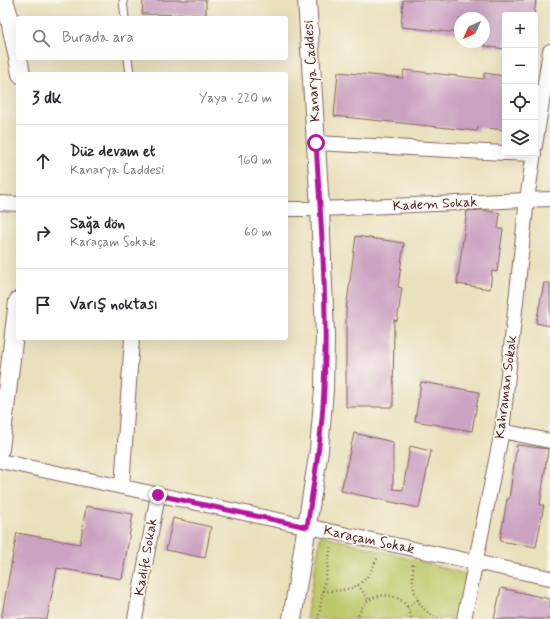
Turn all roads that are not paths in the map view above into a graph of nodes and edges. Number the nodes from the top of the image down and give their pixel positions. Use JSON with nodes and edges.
{"nodes":[{"id":1,"x":4,"y":0,"type":"edge"},
{"id":2,"x":124,"y":0,"type":"edge"},
{"id":3,"x":307,"y":0,"type":"edge"},
{"id":4,"x":125,"y":16,"type":"edge"},
{"id":5,"x":16,"y":48,"type":"edge"},
{"id":6,"x":550,"y":51,"type":"edge"},
{"id":7,"x":18,"y":60,"type":"edge"},
{"id":8,"x":128,"y":60,"type":"edge"},
{"id":9,"x":21,"y":72,"type":"edge"},
{"id":10,"x":130,"y":72,"type":"edge"},
{"id":11,"x":538,"y":126,"type":"edge"},
{"id":12,"x":316,"y":143,"type":"junction"},
{"id":13,"x":502,"y":153,"type":"edge"},
{"id":14,"x":533,"y":156,"type":"edge"},
{"id":15,"x":527,"y":199,"type":"junction"},
{"id":16,"x":550,"y":199,"type":"edge"},
{"id":17,"x":0,"y":203,"type":"edge"},
{"id":18,"x":16,"y":204,"type":"edge"},
{"id":19,"x":288,"y":209,"type":"edge"},
{"id":20,"x":320,"y":209,"type":"junction"},
{"id":21,"x":16,"y":317,"type":"edge"},
{"id":22,"x":132,"y":340,"type":"edge"},
{"id":23,"x":502,"y":431,"type":"junction"},
{"id":24,"x":550,"y":441,"type":"edge"},
{"id":25,"x":0,"y":449,"type":"edge"},
{"id":26,"x":0,"y":461,"type":"edge"},
{"id":27,"x":122,"y":488,"type":"junction"},
{"id":28,"x":158,"y":495,"type":"junction"},
{"id":29,"x":307,"y":527,"type":"junction"},
{"id":30,"x":476,"y":562,"type":"junction"},
{"id":31,"x":550,"y":578,"type":"edge"},
{"id":32,"x":135,"y":619,"type":"edge"},
{"id":33,"x":292,"y":619,"type":"edge"},
{"id":34,"x":464,"y":619,"type":"edge"}],
"edges":[{"from":1,"to":5,"type":"street"},
{"from":2,"to":4,"type":"lane"},
{"from":3,"to":12,"type":"street","name":"Kanarya Caddesi"},
{"from":6,"to":11,"type":"street","name":"Kahraman Sokak"},
{"from":7,"to":9,"type":"street"},
{"from":8,"to":10,"type":"lane"},
{"from":12,"to":13,"type":"street"},
{"from":12,"to":20,"type":"street","name":"Kanarya Caddesi"},
{"from":14,"to":15,"type":"street","name":"Kahraman Sokak"},
{"from":15,"to":16,"type":"street","name":"Kadem Sokak"},
{"from":15,"to":20,"type":"street","name":"Kadem Sokak"},
{"from":15,"to":23,"type":"street","name":"Kahraman Sokak"},
{"from":17,"to":18,"type":"street"},
{"from":19,"to":20,"type":"street","name":"Kadem Sokak"},
{"from":20,"to":29,"type":"street","name":"Kanarya Caddesi"},
{"from":21,"to":25,"type":"street"},
{"from":22,"to":27,"type":"street"},
{"from":23,"to":24,"type":"street"},
{"from":23,"to":30,"type":"street","name":"Kahraman Sokak"},
{"from":26,"to":27,"type":"street","name":"Karaçam Sokak"},
{"from":27,"to":28,"type":"street","name":"Karaçam Sokak"},
{"from":28,"to":29,"type":"street","name":"Karaçam Sokak"},
{"from":28,"to":32,"type":"street","name":"Kadife Sokak"},
{"from":29,"to":30,"type":"street","name":"Karaçam Sokak"},
{"from":29,"to":33,"type":"street","name":"Kanarya Caddesi"},
{"from":30,"to":31,"type":"street","name":"Karaçam Sokak"},
{"from":30,"to":34,"type":"street","name":"Kahraman Sokak"}]}
